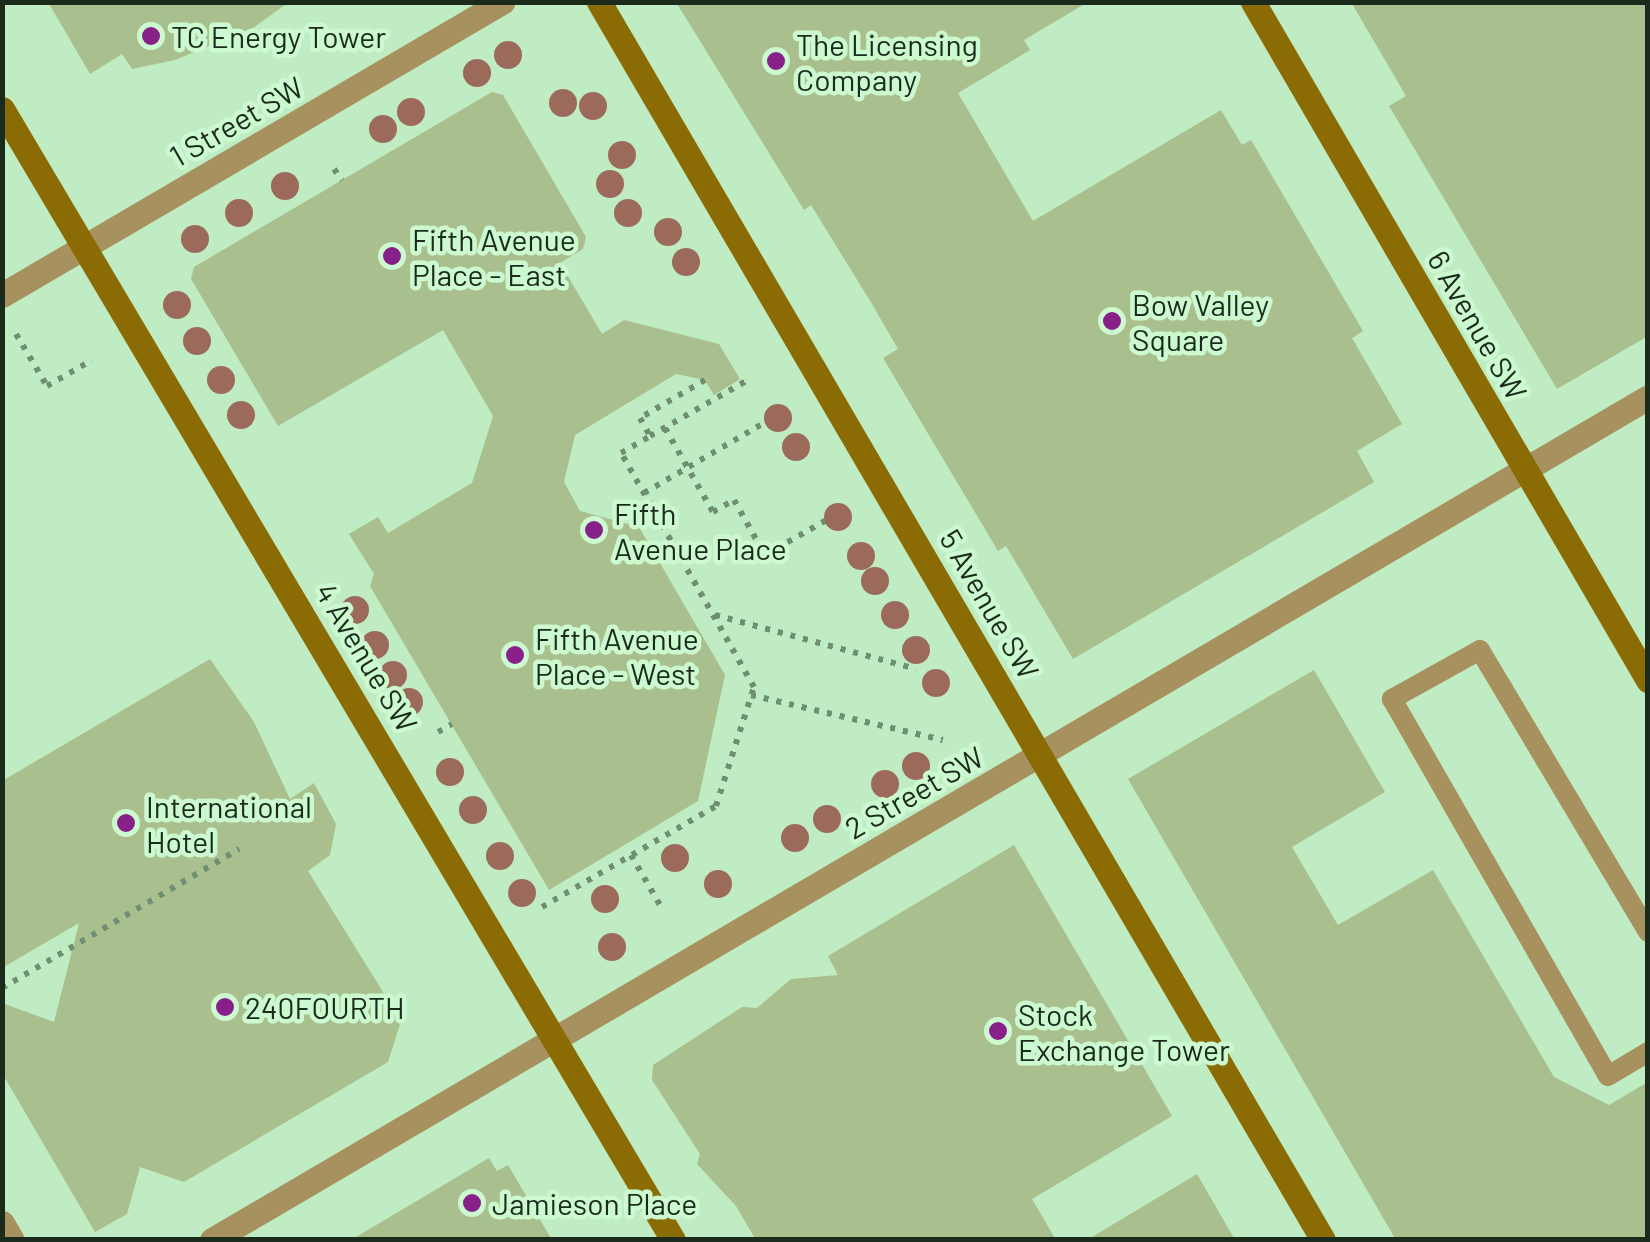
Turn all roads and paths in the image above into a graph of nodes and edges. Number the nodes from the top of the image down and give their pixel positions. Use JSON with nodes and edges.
{"nodes":[{"id":1,"x":502,"y":2,"type":"edge"},
{"id":2,"x":599,"y":2,"type":"edge"},
{"id":3,"x":1252,"y":2,"type":"edge"},
{"id":4,"x":2,"y":109,"type":"edge"},
{"id":5,"x":334,"y":168,"type":"dead end"},
{"id":6,"x":342,"y":180,"type":"dead end"},
{"id":7,"x":86,"y":247,"type":"junction"},
{"id":8,"x":2,"y":295,"type":"edge"},
{"id":9,"x":16,"y":334,"type":"dead end"},
{"id":10,"x":92,"y":360,"type":"dead end"},
{"id":11,"x":704,"y":380,"type":"dead end"},
{"id":12,"x":746,"y":382,"type":"dead end"},
{"id":13,"x":1648,"y":397,"type":"edge"},
{"id":14,"x":769,"y":420,"type":"dead end"},
{"id":15,"x":664,"y":428,"type":"junction"},
{"id":16,"x":650,"y":436,"type":"junction"},
{"id":17,"x":688,"y":468,"type":"junction"},
{"id":18,"x":1525,"y":469,"type":"junction"},
{"id":19,"x":644,"y":494,"type":"junction"},
{"id":20,"x":828,"y":519,"type":"dead end"},
{"id":21,"x":712,"y":615,"type":"junction"},
{"id":22,"x":916,"y":669,"type":"dead end"},
{"id":23,"x":1648,"y":680,"type":"edge"},
{"id":24,"x":750,"y":696,"type":"junction"},
{"id":25,"x":452,"y":724,"type":"dead end"},
{"id":26,"x":438,"y":732,"type":"dead end"},
{"id":27,"x":944,"y":740,"type":"dead end"},
{"id":28,"x":1040,"y":756,"type":"junction"},
{"id":29,"x":239,"y":849,"type":"dead end"},
{"id":30,"x":631,"y":856,"type":"junction"},
{"id":31,"x":660,"y":905,"type":"dead end"},
{"id":32,"x":542,"y":907,"type":"dead end"},
{"id":33,"x":1648,"y":932,"type":"edge"},
{"id":34,"x":2,"y":988,"type":"edge"},
{"id":35,"x":557,"y":1040,"type":"junction"},
{"id":36,"x":1648,"y":1052,"type":"edge"},
{"id":37,"x":2,"y":1223,"type":"edge"},
{"id":38,"x":12,"y":1240,"type":"edge"},
{"id":39,"x":212,"y":1240,"type":"edge"},
{"id":40,"x":673,"y":1240,"type":"edge"},
{"id":41,"x":1323,"y":1240,"type":"edge"}],
"edges":[{"from":1,"to":7,"type":"street","name":"1 Street SW"},
{"from":2,"to":28,"type":"main road","name":"5 Avenue SW"},
{"from":3,"to":18,"type":"main road","name":"6 Avenue SW"},
{"from":4,"to":7,"type":"main road","name":"4 Avenue SW"},
{"from":5,"to":6,"type":"path"},
{"from":7,"to":8,"type":"street","name":"1 Street SW"},
{"from":7,"to":35,"type":"main road","name":"4 Avenue SW"},
{"from":9,"to":10,"type":"path"},
{"from":11,"to":16,"type":"path"},
{"from":12,"to":15,"type":"path"},
{"from":13,"to":18,"type":"street","name":"2 Street SW"},
{"from":14,"to":17,"type":"path"},
{"from":15,"to":16,"type":"path"},
{"from":15,"to":17,"type":"path"},
{"from":16,"to":19,"type":"path"},
{"from":17,"to":19,"type":"path"},
{"from":17,"to":20,"type":"path"},
{"from":18,"to":23,"type":"main road","name":"6 Avenue SW"},
{"from":18,"to":28,"type":"street","name":"2 Street SW"},
{"from":19,"to":21,"type":"path"},
{"from":21,"to":22,"type":"path"},
{"from":21,"to":24,"type":"path"},
{"from":24,"to":27,"type":"path"},
{"from":24,"to":30,"type":"path"},
{"from":25,"to":26,"type":"path"},
{"from":28,"to":35,"type":"street","name":"2 Street SW"},
{"from":28,"to":41,"type":"main road","name":"5 Avenue SW"},
{"from":29,"to":34,"type":"path"},
{"from":30,"to":31,"type":"path"},
{"from":30,"to":32,"type":"path"},
{"from":33,"to":36,"type":"lane"},
{"from":35,"to":39,"type":"street","name":"2 Street SW"},
{"from":35,"to":40,"type":"main road","name":"4 Avenue SW"},
{"from":37,"to":38,"type":"street"}]}
